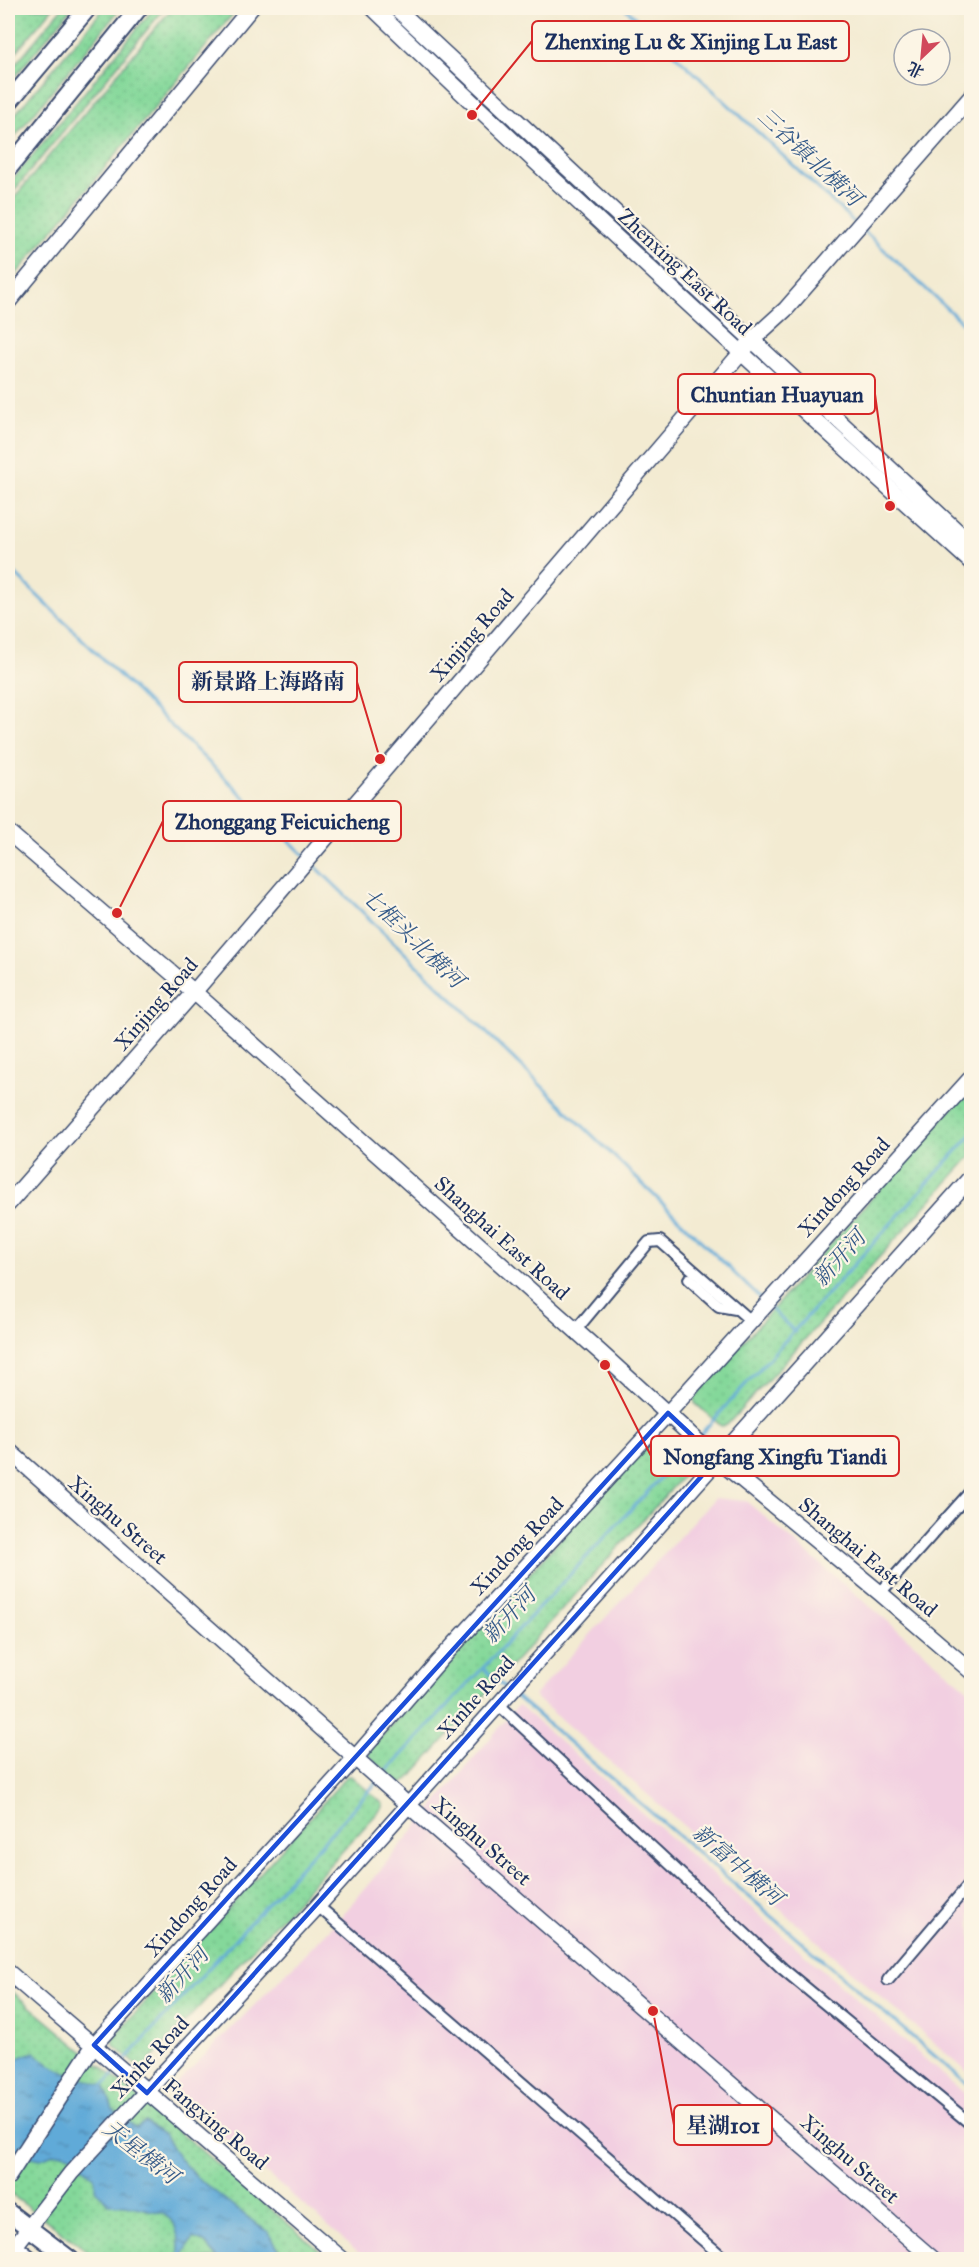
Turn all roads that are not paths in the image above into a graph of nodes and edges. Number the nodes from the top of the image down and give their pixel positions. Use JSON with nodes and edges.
{"nodes":[{"id":1,"x":88,"y":8,"type":"edge"},
{"id":2,"x":140,"y":8,"type":"edge"},
{"id":3,"x":251,"y":8,"type":"edge"},
{"id":4,"x":373,"y":8,"type":"edge"},
{"id":5,"x":396,"y":8,"type":"edge"},
{"id":6,"x":972,"y":96,"type":"edge"},
{"id":7,"x":8,"y":103,"type":"edge"},
{"id":8,"x":8,"y":169,"type":"edge"},
{"id":9,"x":8,"y":302,"type":"edge"},
{"id":10,"x":753,"y":339,"type":"junction"},
{"id":11,"x":741,"y":353,"type":"junction"},
{"id":12,"x":972,"y":545,"type":"edge"},
{"id":13,"x":972,"y":563,"type":"edge"},
{"id":14,"x":8,"y":832,"type":"edge"},
{"id":15,"x":194,"y":992,"type":"junction"},
{"id":16,"x":972,"y":1077,"type":"edge"},
{"id":17,"x":972,"y":1176,"type":"edge"},
{"id":18,"x":8,"y":1204,"type":"edge"},
{"id":19,"x":689,"y":1279,"type":"dead end"},
{"id":20,"x":737,"y":1309,"type":"junction"},
{"id":21,"x":753,"y":1318,"type":"junction"},
{"id":22,"x":575,"y":1331,"type":"junction"},
{"id":23,"x":668,"y":1413,"type":"junction"},
{"id":24,"x":8,"y":1450,"type":"edge"},
{"id":25,"x":717,"y":1460,"type":"junction"},
{"id":26,"x":972,"y":1490,"type":"edge"},
{"id":27,"x":880,"y":1593,"type":"junction"},
{"id":28,"x":972,"y":1672,"type":"edge"},
{"id":29,"x":506,"y":1695,"type":"junction"},
{"id":30,"x":356,"y":1757,"type":"junction"},
{"id":31,"x":408,"y":1805,"type":"junction"},
{"id":32,"x":972,"y":1881,"type":"edge"},
{"id":33,"x":318,"y":1906,"type":"junction"},
{"id":34,"x":8,"y":1972,"type":"edge"},
{"id":35,"x":888,"y":1980,"type":"dead end"},
{"id":36,"x":94,"y":2045,"type":"junction"},
{"id":37,"x":147,"y":2093,"type":"junction"},
{"id":38,"x":972,"y":2125,"type":"edge"},
{"id":39,"x":8,"y":2177,"type":"edge"},
{"id":40,"x":8,"y":2212,"type":"edge"},
{"id":41,"x":29,"y":2228,"type":"junction"},
{"id":42,"x":10,"y":2248,"type":"edge"},
{"id":43,"x":31,"y":2259,"type":"edge"},
{"id":44,"x":71,"y":2259,"type":"edge"},
{"id":45,"x":343,"y":2259,"type":"edge"},
{"id":46,"x":726,"y":2259,"type":"edge"},
{"id":47,"x":934,"y":2259,"type":"edge"}],
"edges":[{"from":1,"to":7,"type":"main road"},
{"from":2,"to":8,"type":"main road"},
{"from":3,"to":9,"type":"street"},
{"from":4,"to":11,"type":"street","name":"Zhenxing East Road"},
{"from":5,"to":10,"type":"street","name":"Zhenxing East Road"},
{"from":6,"to":10,"type":"street","name":"Xinjing Road"},
{"from":10,"to":11,"type":"street","name":"Xinjing Road"},
{"from":10,"to":12,"type":"street","name":"Zhenxing East Road"},
{"from":11,"to":13,"type":"street","name":"Zhenxing East Road"},
{"from":11,"to":15,"type":"street","name":"Xinjing Road"},
{"from":14,"to":15,"type":"street","name":"Shanghai East Road"},
{"from":15,"to":18,"type":"street","name":"Xinjing Road"},
{"from":15,"to":22,"type":"street","name":"Shanghai East Road"},
{"from":16,"to":21,"type":"street","name":"Xindong Road"},
{"from":17,"to":25,"type":"street","name":"Xinhe Road"},
{"from":19,"to":20,"type":"street"},
{"from":20,"to":21,"type":"street"},
{"from":20,"to":22,"type":"street"},
{"from":21,"to":23,"type":"street","name":"Xindong Road"},
{"from":22,"to":23,"type":"street","name":"Shanghai East Road"},
{"from":23,"to":25,"type":"street","name":"Shanghai East Road"},
{"from":23,"to":30,"type":"street","name":"Xindong Road"},
{"from":24,"to":30,"type":"street","name":"Xinghu Street"},
{"from":25,"to":27,"type":"street","name":"Shanghai East Road"},
{"from":25,"to":29,"type":"street","name":"Xinhe Road"},
{"from":26,"to":27,"type":"street"},
{"from":27,"to":28,"type":"street","name":"Shanghai East Road"},
{"from":29,"to":31,"type":"street","name":"Xinhe Road"},
{"from":29,"to":38,"type":"street"},
{"from":30,"to":31,"type":"street","name":"Xinghu Street"},
{"from":30,"to":36,"type":"street","name":"Xindong Road"},
{"from":31,"to":33,"type":"street","name":"Xinhe Road"},
{"from":31,"to":47,"type":"street","name":"Xinghu Street"},
{"from":32,"to":35,"type":"street"},
{"from":33,"to":37,"type":"street","name":"Xinhe Road"},
{"from":33,"to":46,"type":"street"},
{"from":34,"to":36,"type":"street","name":"Fangxing Road"},
{"from":36,"to":37,"type":"street","name":"Fangxing Road"},
{"from":36,"to":39,"type":"street","name":"Xindong Road"},
{"from":37,"to":41,"type":"street","name":"Xinhe Road"},
{"from":37,"to":45,"type":"street","name":"Fangxing Road"},
{"from":40,"to":41,"type":"main road"},
{"from":41,"to":42,"type":"street","name":"Xinhe Road"},
{"from":41,"to":44,"type":"main road"},
{"from":42,"to":43,"type":"main road"}]}
